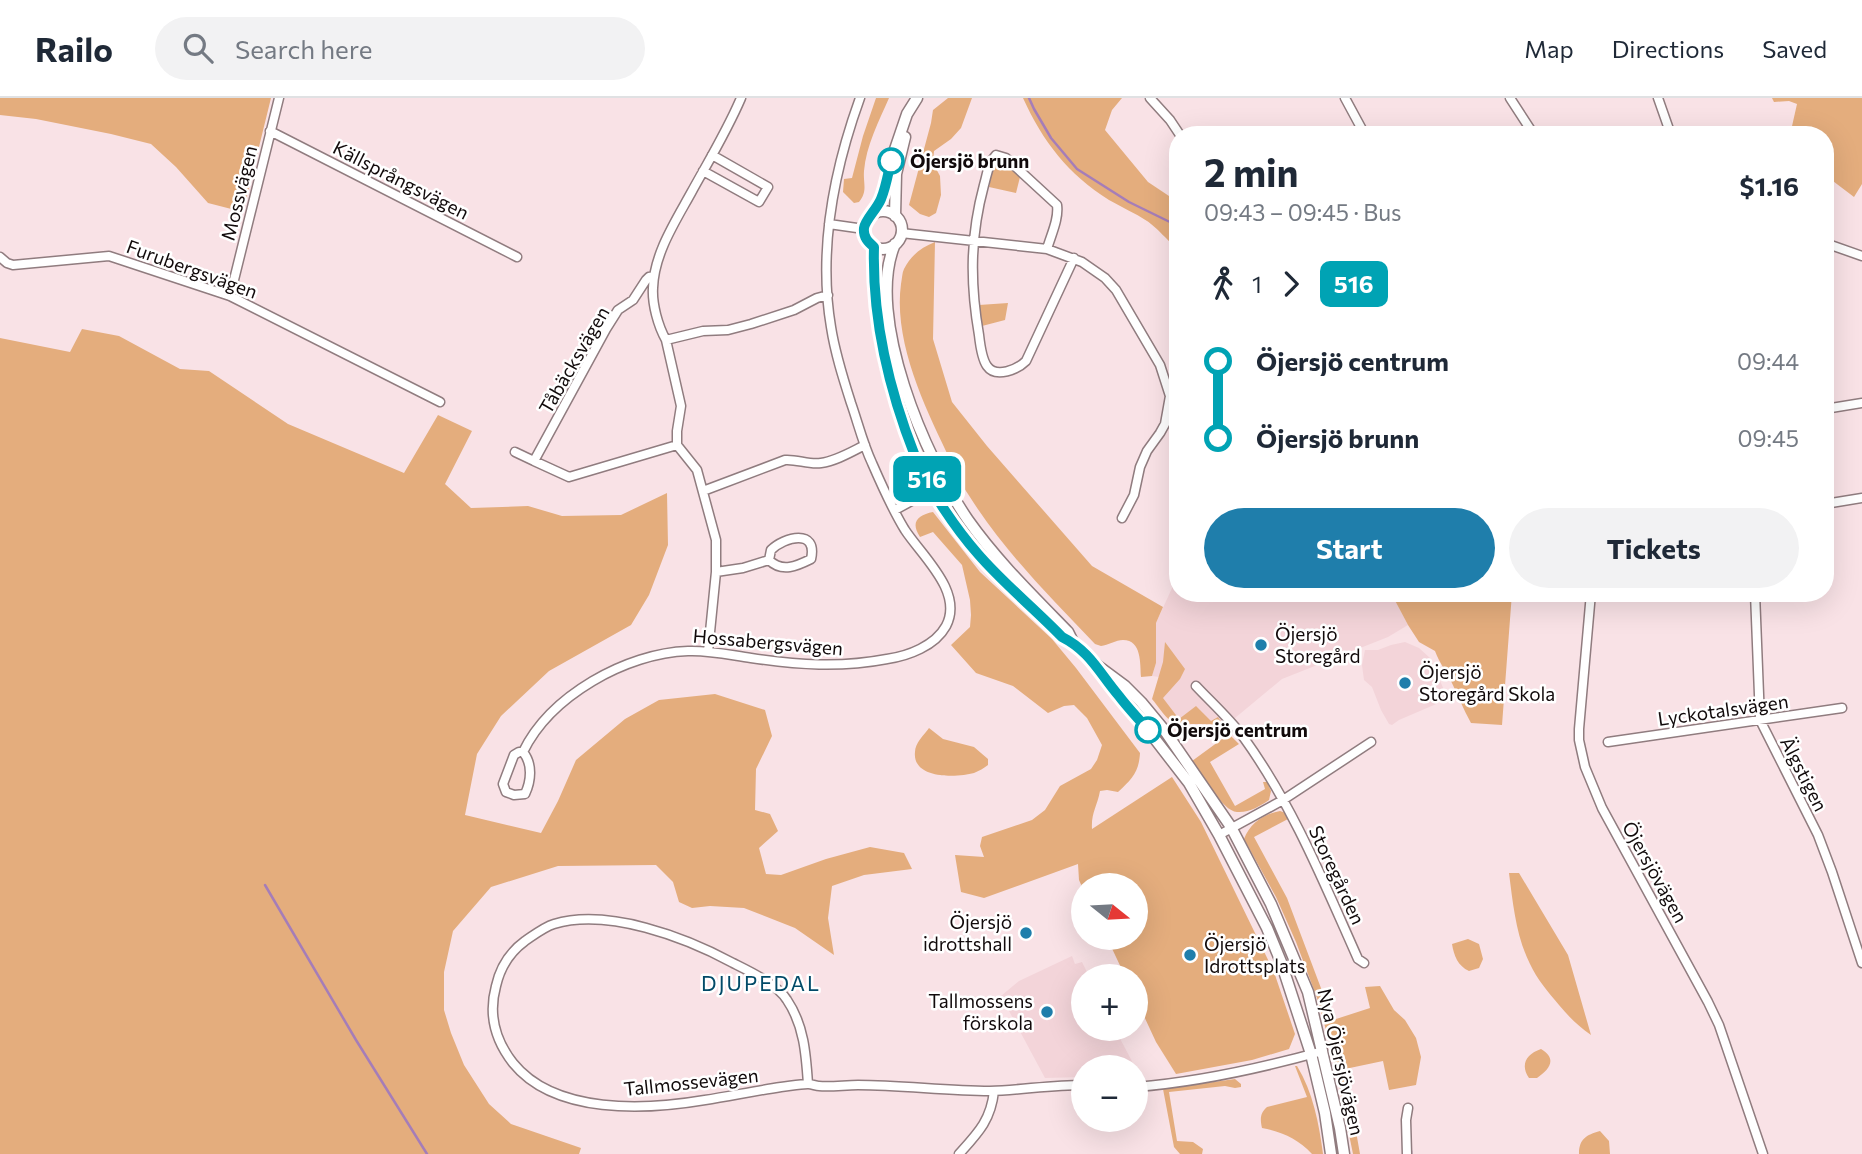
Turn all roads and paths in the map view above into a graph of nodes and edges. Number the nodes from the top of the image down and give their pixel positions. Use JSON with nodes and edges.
{"nodes":[{"id":1,"x":279,"y":98,"type":"edge"},
{"id":2,"x":741,"y":98,"type":"edge"},
{"id":3,"x":860,"y":98,"type":"edge"},
{"id":4,"x":1150,"y":98,"type":"edge"},
{"id":5,"x":1345,"y":98,"type":"edge"},
{"id":6,"x":1510,"y":98,"type":"edge"},
{"id":7,"x":1658,"y":98,"type":"edge"},
{"id":8,"x":916,"y":102,"type":"edge"},
{"id":9,"x":1174,"y":126,"type":"edge"},
{"id":10,"x":1360,"y":126,"type":"edge"},
{"id":11,"x":1528,"y":126,"type":"edge"},
{"id":12,"x":1668,"y":126,"type":"edge"},
{"id":13,"x":270,"y":131,"type":"junction"},
{"id":14,"x":712,"y":155,"type":"junction"},
{"id":15,"x":703,"y":170,"type":"junction"},
{"id":16,"x":873,"y":214,"type":"junction"},
{"id":17,"x":895,"y":215,"type":"junction"},
{"id":18,"x":829,"y":224,"type":"junction"},
{"id":19,"x":864,"y":229,"type":"junction"},
{"id":20,"x":901,"y":233,"type":"junction"},
{"id":21,"x":973,"y":240,"type":"junction"},
{"id":22,"x":895,"y":244,"type":"junction"},
{"id":23,"x":1834,"y":246,"type":"edge"},
{"id":24,"x":874,"y":247,"type":"junction"},
{"id":25,"x":1047,"y":249,"type":"junction"},
{"id":26,"x":1862,"y":256,"type":"edge"},
{"id":27,"x":0,"y":257,"type":"edge"},
{"id":28,"x":517,"y":257,"type":"dead end"},
{"id":29,"x":1074,"y":258,"type":"junction"},
{"id":30,"x":654,"y":276,"type":"junction"},
{"id":31,"x":828,"y":295,"type":"junction"},
{"id":32,"x":230,"y":296,"type":"junction"},
{"id":33,"x":666,"y":340,"type":"junction"},
{"id":34,"x":1169,"y":393,"type":"edge"},
{"id":35,"x":1169,"y":401,"type":"edge"},
{"id":36,"x":440,"y":402,"type":"dead end"},
{"id":37,"x":1862,"y":403,"type":"edge"},
{"id":38,"x":1834,"y":408,"type":"edge"},
{"id":39,"x":865,"y":445,"type":"junction"},
{"id":40,"x":677,"y":446,"type":"junction"},
{"id":41,"x":515,"y":452,"type":"dead end"},
{"id":42,"x":534,"y":461,"type":"junction"},
{"id":43,"x":946,"y":482,"type":"junction"},
{"id":44,"x":932,"y":488,"type":"junction"},
{"id":45,"x":703,"y":491,"type":"junction"},
{"id":46,"x":1862,"y":498,"type":"edge"},
{"id":47,"x":1834,"y":503,"type":"edge"},
{"id":48,"x":895,"y":510,"type":"junction"},
{"id":49,"x":1122,"y":518,"type":"dead end"},
{"id":50,"x":769,"y":560,"type":"junction"},
{"id":51,"x":716,"y":572,"type":"junction"},
{"id":52,"x":1590,"y":602,"type":"edge"},
{"id":53,"x":1755,"y":602,"type":"edge"},
{"id":54,"x":1073,"y":642,"type":"junction"},
{"id":55,"x":708,"y":652,"type":"junction"},
{"id":56,"x":1098,"y":666,"type":"junction"},
{"id":57,"x":1196,"y":686,"type":"dead end"},
{"id":58,"x":1842,"y":708,"type":"dead end"},
{"id":59,"x":1760,"y":720,"type":"junction"},
{"id":60,"x":1371,"y":742,"type":"dead end"},
{"id":61,"x":1608,"y":742,"type":"dead end"},
{"id":62,"x":523,"y":752,"type":"junction"},
{"id":63,"x":1283,"y":800,"type":"junction"},
{"id":64,"x":1231,"y":828,"type":"junction"},
{"id":65,"x":1219,"y":835,"type":"junction"},
{"id":66,"x":1364,"y":963,"type":"dead end"},
{"id":67,"x":1862,"y":963,"type":"edge"},
{"id":68,"x":1323,"y":1051,"type":"junction"},
{"id":69,"x":1311,"y":1054,"type":"junction"},
{"id":70,"x":808,"y":1084,"type":"junction"},
{"id":71,"x":1071,"y":1085,"type":"edge"},
{"id":72,"x":1148,"y":1085,"type":"edge"},
{"id":73,"x":994,"y":1091,"type":"junction"},
{"id":74,"x":1408,"y":1108,"type":"dead end"},
{"id":75,"x":959,"y":1154,"type":"edge"},
{"id":76,"x":1331,"y":1154,"type":"edge"},
{"id":77,"x":1344,"y":1154,"type":"edge"},
{"id":78,"x":1407,"y":1154,"type":"edge"},
{"id":79,"x":1763,"y":1154,"type":"edge"}],
"edges":[{"from":1,"to":13,"type":"street","name":"Mossvägen"},
{"from":2,"to":14,"type":"street","name":"Tåbäcksvägen"},
{"from":3,"to":18,"type":"street","name":"Hossabergsvägen"},
{"from":4,"to":9,"type":"street"},
{"from":5,"to":10,"type":"street"},
{"from":6,"to":11,"type":"street"},
{"from":7,"to":12,"type":"street"},
{"from":8,"to":16,"type":"street"},
{"from":8,"to":17,"type":"street"},
{"from":13,"to":28,"type":"street","name":"Källsprångsvägen"},
{"from":13,"to":32,"type":"street","name":"Mossvägen"},
{"from":14,"to":15,"type":"street","name":"Tåbäcksvägen"},
{"from":14,"to":15,"type":"street"},
{"from":15,"to":30,"type":"street","name":"Tåbäcksvägen"},
{"from":16,"to":17,"type":"street"},
{"from":16,"to":19,"type":"street"},
{"from":17,"to":20,"type":"street"},
{"from":18,"to":19,"type":"street"},
{"from":18,"to":31,"type":"street","name":"Hossabergsvägen"},
{"from":19,"to":24,"type":"street","name":"Nya Öjersjövägen"},
{"from":20,"to":21,"type":"street"},
{"from":20,"to":22,"type":"street","name":"Nya Öjersjövägen"},
{"from":21,"to":25,"type":"street"},
{"from":21,"to":25,"type":"street"},
{"from":21,"to":29,"type":"street"},
{"from":22,"to":24,"type":"street"},
{"from":22,"to":43,"type":"street","name":"Nya Öjersjövägen"},
{"from":23,"to":26,"type":"street"},
{"from":24,"to":44,"type":"street","name":"Nya Öjersjövägen"},
{"from":25,"to":29,"type":"street"},
{"from":27,"to":32,"type":"street","name":"Furubergsvägen"},
{"from":29,"to":34,"type":"street"},
{"from":30,"to":33,"type":"street"},
{"from":30,"to":42,"type":"street","name":"Tåbäcksvägen"},
{"from":31,"to":33,"type":"street"},
{"from":31,"to":39,"type":"street","name":"Hossabergsvägen"},
{"from":32,"to":36,"type":"street","name":"Furubergsvägen"},
{"from":33,"to":40,"type":"street"},
{"from":35,"to":49,"type":"street"},
{"from":37,"to":38,"type":"street"},
{"from":39,"to":45,"type":"street"},
{"from":39,"to":48,"type":"street","name":"Hossabergsvägen"},
{"from":40,"to":42,"type":"street"},
{"from":40,"to":45,"type":"street"},
{"from":41,"to":42,"type":"street"},
{"from":43,"to":44,"type":"street"},
{"from":43,"to":54,"type":"street","name":"Nya Öjersjövägen"},
{"from":44,"to":48,"type":"street"},
{"from":44,"to":54,"type":"street","name":"Nya Öjersjövägen"},
{"from":45,"to":51,"type":"street"},
{"from":46,"to":47,"type":"street"},
{"from":48,"to":55,"type":"street","name":"Hossabergsvägen"},
{"from":50,"to":50,"type":"street"},
{"from":50,"to":51,"type":"street"},
{"from":51,"to":55,"type":"street"},
{"from":52,"to":79,"type":"street","name":"Öjersjövägen"},
{"from":53,"to":59,"type":"street","name":"Älgstigen"},
{"from":54,"to":56,"type":"street","name":"Nya Öjersjövägen"},
{"from":55,"to":62,"type":"street","name":"Hossabergsvägen"},
{"from":56,"to":64,"type":"street","name":"Nya Öjersjövägen"},
{"from":56,"to":65,"type":"street","name":"Nya Öjersjövägen"},
{"from":57,"to":63,"type":"street","name":"Storegården"},
{"from":58,"to":59,"type":"street","name":"Lyckotalsvägen"},
{"from":59,"to":61,"type":"street","name":"Lyckotalsvägen"},
{"from":59,"to":67,"type":"street","name":"Älgstigen"},
{"from":60,"to":63,"type":"street"},
{"from":62,"to":62,"type":"street","name":"Hossabergsvägen"},
{"from":63,"to":64,"type":"street"},
{"from":63,"to":66,"type":"street","name":"Storegården"},
{"from":64,"to":65,"type":"street"},
{"from":64,"to":68,"type":"street","name":"Nya Öjersjövägen"},
{"from":65,"to":69,"type":"street","name":"Nya Öjersjövägen"},
{"from":68,"to":69,"type":"street"},
{"from":68,"to":77,"type":"street","name":"Nya Öjersjövägen"},
{"from":69,"to":72,"type":"street"},
{"from":69,"to":76,"type":"street","name":"Nya Öjersjövägen"},
{"from":70,"to":70,"type":"street","name":"Tallmossevägen"},
{"from":70,"to":73,"type":"street","name":"Tallmossevägen"},
{"from":71,"to":73,"type":"street","name":"Tallmossevägen"},
{"from":73,"to":75,"type":"street"},
{"from":74,"to":78,"type":"street"}]}
